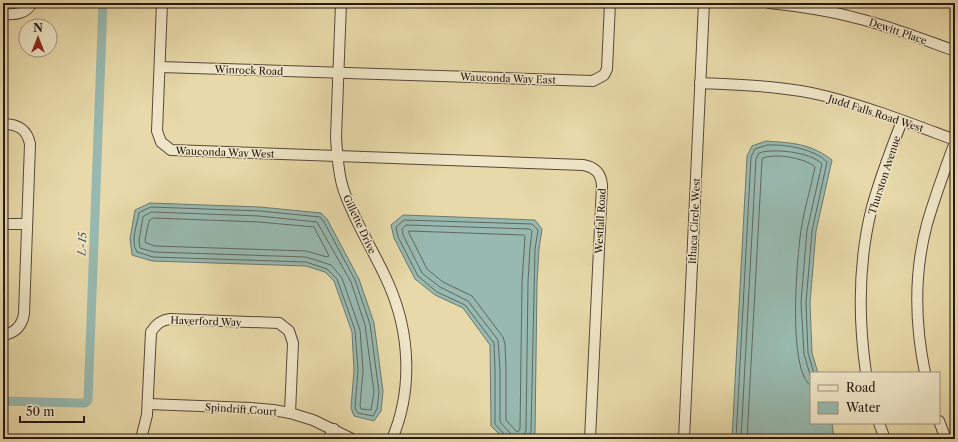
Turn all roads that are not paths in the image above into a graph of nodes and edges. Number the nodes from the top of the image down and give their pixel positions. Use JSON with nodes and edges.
{"nodes":[{"id":1,"x":162,"y":3,"type":"edge"},
{"id":2,"x":341,"y":3,"type":"edge"},
{"id":3,"x":610,"y":3,"type":"edge"},
{"id":4,"x":704,"y":3,"type":"edge"},
{"id":5,"x":769,"y":3,"type":"edge"},
{"id":6,"x":31,"y":5,"type":"edge"},
{"id":7,"x":3,"y":14,"type":"edge"},
{"id":8,"x":955,"y":51,"type":"edge"},
{"id":9,"x":160,"y":67,"type":"junction"},
{"id":10,"x":338,"y":73,"type":"junction"},
{"id":11,"x":700,"y":83,"type":"junction"},
{"id":12,"x":902,"y":120,"type":"junction"},
{"id":13,"x":3,"y":124,"type":"edge"},
{"id":14,"x":955,"y":141,"type":"edge"},
{"id":15,"x":337,"y":156,"type":"junction"},
{"id":16,"x":3,"y":224,"type":"edge"},
{"id":17,"x":26,"y":224,"type":"junction"},
{"id":18,"x":3,"y":334,"type":"edge"},
{"id":19,"x":866,"y":372,"type":"edge"},
{"id":20,"x":925,"y":372,"type":"edge"},
{"id":21,"x":148,"y":404,"type":"junction"},
{"id":22,"x":290,"y":413,"type":"junction"},
{"id":23,"x":879,"y":424,"type":"edge"},
{"id":24,"x":940,"y":424,"type":"edge"},
{"id":25,"x":334,"y":429,"type":"junction"},
{"id":26,"x":141,"y":439,"type":"edge"},
{"id":27,"x":328,"y":439,"type":"edge"},
{"id":28,"x":352,"y":439,"type":"edge"},
{"id":29,"x":392,"y":439,"type":"edge"},
{"id":30,"x":590,"y":439,"type":"edge"},
{"id":31,"x":684,"y":439,"type":"edge"},
{"id":32,"x":885,"y":439,"type":"edge"},
{"id":33,"x":946,"y":439,"type":"edge"}],
"edges":[{"from":1,"to":9,"type":"street","name":"Wauconda Way West"},
{"from":2,"to":10,"type":"street","name":"Gillette Drive"},
{"from":3,"to":10,"type":"street","name":"Wauconda Way East"},
{"from":4,"to":11,"type":"street","name":"Ithaca Circle West"},
{"from":5,"to":8,"type":"street","name":"Dewitt Place"},
{"from":6,"to":7,"type":"street"},
{"from":9,"to":10,"type":"street","name":"Winrock Road"},
{"from":9,"to":15,"type":"street","name":"Wauconda Way West"},
{"from":10,"to":15,"type":"street","name":"Gillette Drive"},
{"from":11,"to":12,"type":"street","name":"Judd Falls Road West"},
{"from":11,"to":31,"type":"street","name":"Ithaca Circle West"},
{"from":12,"to":14,"type":"street","name":"Judd Falls Road West"},
{"from":12,"to":19,"type":"street","name":"Thurston Avenue"},
{"from":13,"to":17,"type":"street"},
{"from":14,"to":20,"type":"street"},
{"from":15,"to":29,"type":"street","name":"Gillette Drive"},
{"from":15,"to":30,"type":"street","name":"Westfall Road"},
{"from":16,"to":17,"type":"street"},
{"from":17,"to":18,"type":"street"},
{"from":21,"to":22,"type":"street","name":"Spindrift Court"},
{"from":21,"to":22,"type":"street","name":"Haverford Way"},
{"from":21,"to":26,"type":"street","name":"Haverford Way"},
{"from":22,"to":25,"type":"street","name":"Spindrift Court"},
{"from":23,"to":32,"type":"street"},
{"from":24,"to":33,"type":"street"},
{"from":25,"to":27,"type":"street"},
{"from":25,"to":28,"type":"street","name":"Spindrift Court"}]}
